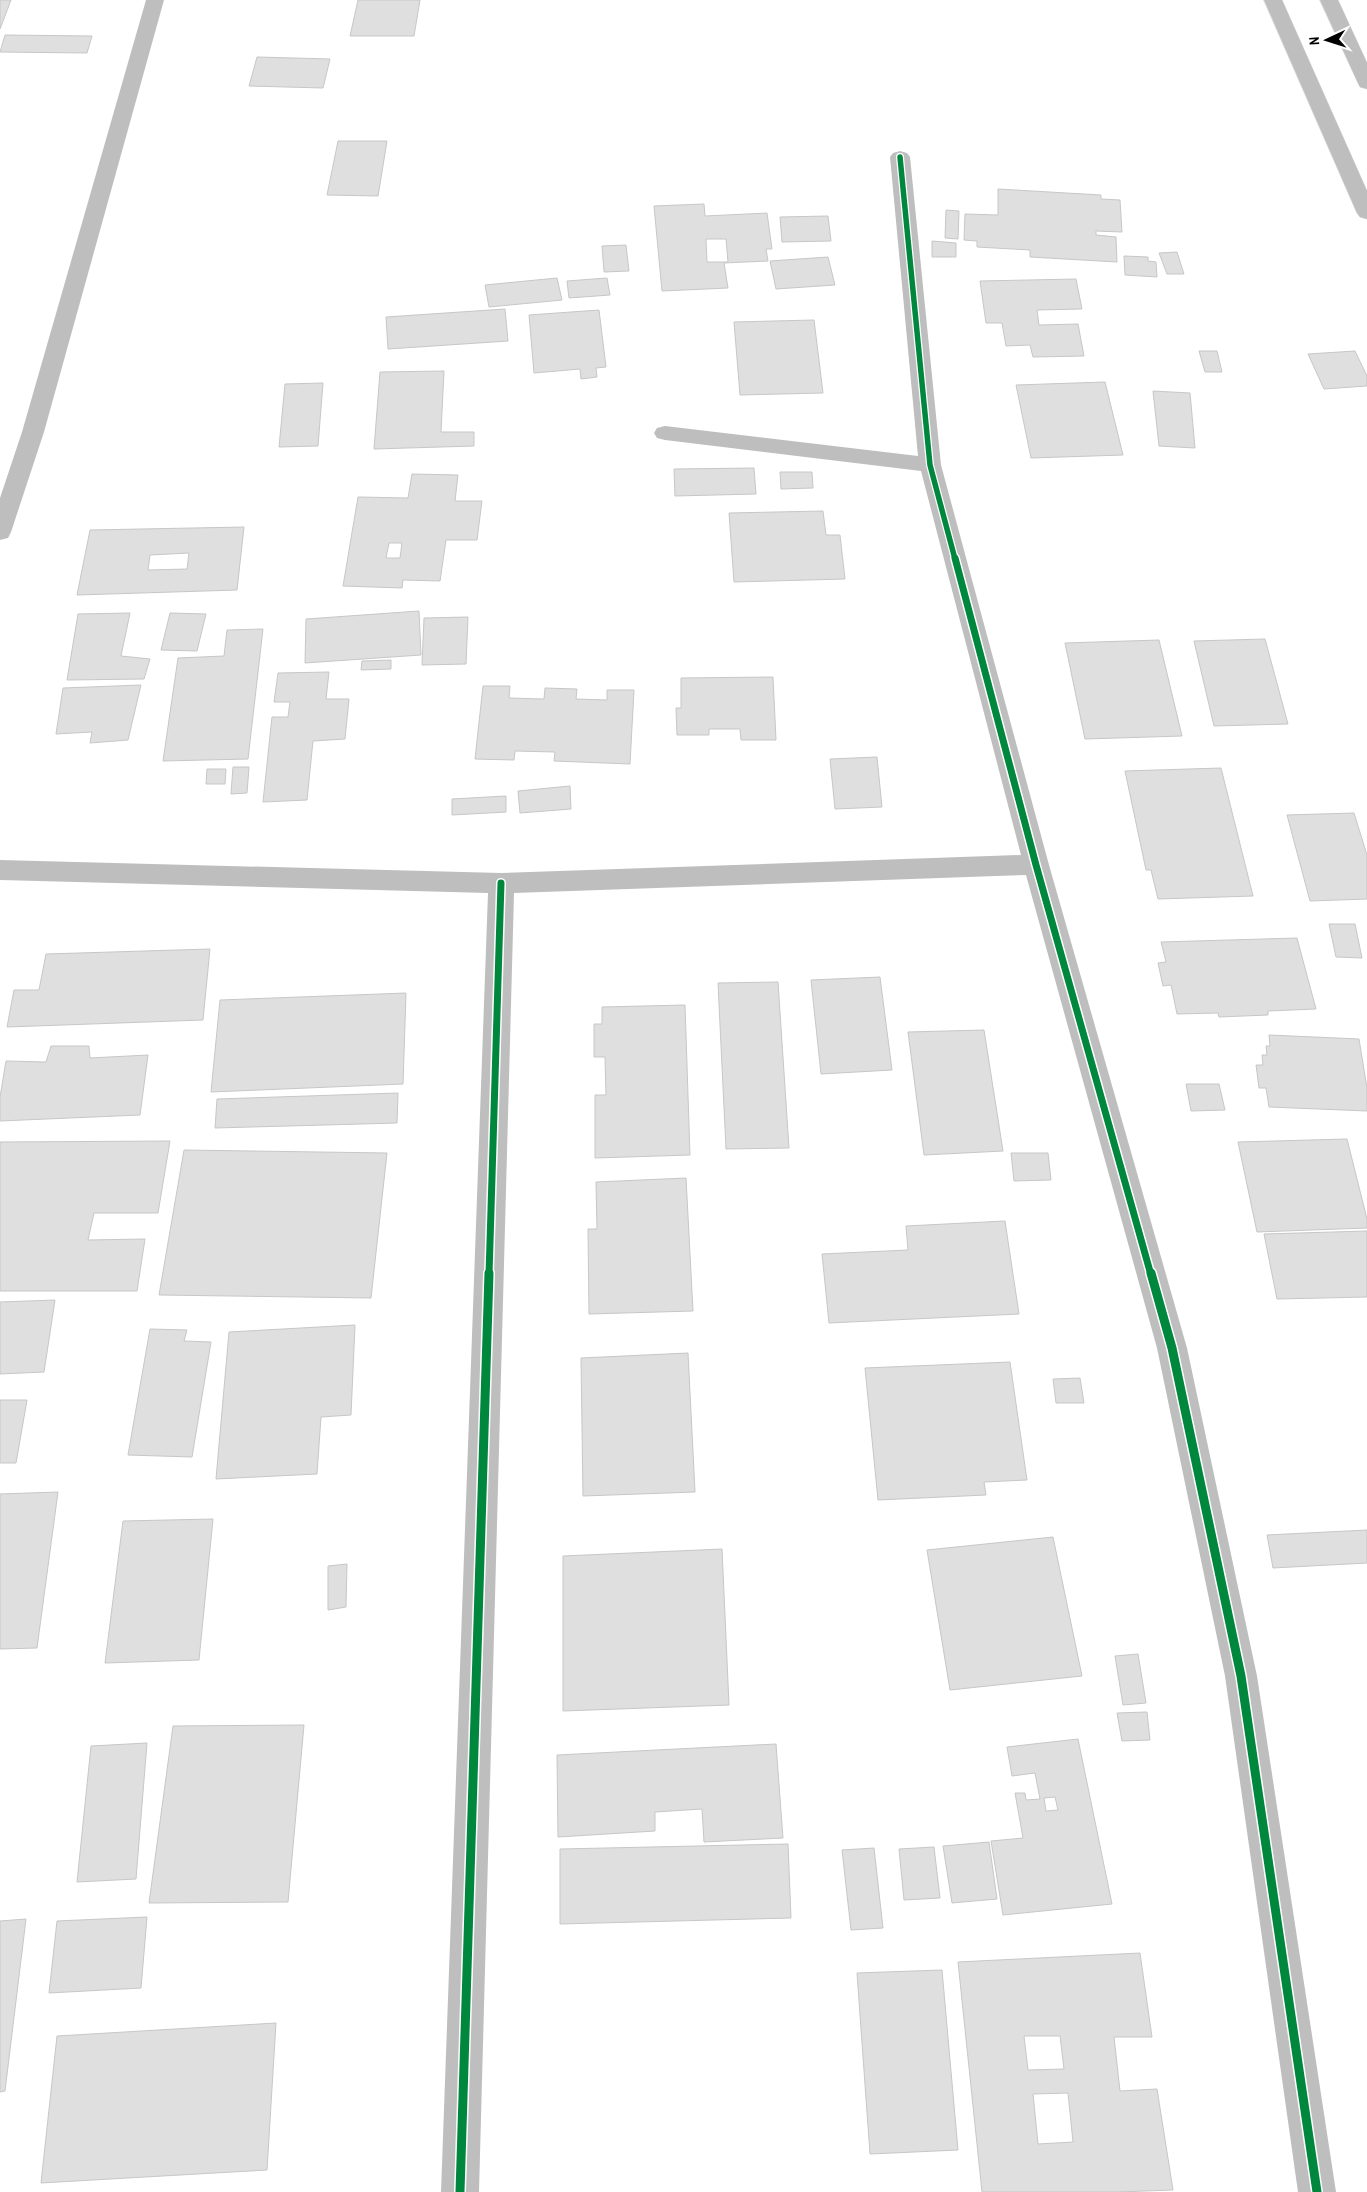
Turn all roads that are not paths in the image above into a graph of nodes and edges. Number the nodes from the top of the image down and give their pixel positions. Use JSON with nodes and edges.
{"nodes":[{"id":1,"x":155,"y":0,"type":"edge"},
{"id":2,"x":1273,"y":0,"type":"edge"},
{"id":3,"x":1330,"y":0,"type":"edge"},
{"id":4,"x":1367,"y":83,"type":"edge"},
{"id":5,"x":900,"y":157,"type":"dead end"},
{"id":6,"x":1367,"y":213,"type":"edge"},
{"id":7,"x":665,"y":433,"type":"dead end"},
{"id":8,"x":930,"y":465,"type":"junction"},
{"id":9,"x":0,"y":532,"type":"edge"},
{"id":10,"x":1036,"y":865,"type":"junction"},
{"id":11,"x":0,"y":870,"type":"edge"},
{"id":12,"x":500,"y":883,"type":"junction"},
{"id":13,"x":460,"y":2192,"type":"edge"},
{"id":14,"x":1317,"y":2192,"type":"edge"}],
"edges":[{"from":1,"to":9,"type":"street"},
{"from":2,"to":6,"type":"street"},
{"from":3,"to":4,"type":"street"},
{"from":5,"to":8,"type":"street"},
{"from":7,"to":8,"type":"street"},
{"from":8,"to":10,"type":"street"},
{"from":10,"to":12,"type":"street"},
{"from":10,"to":14,"type":"street"},
{"from":11,"to":12,"type":"street"},
{"from":12,"to":13,"type":"street"}]}
